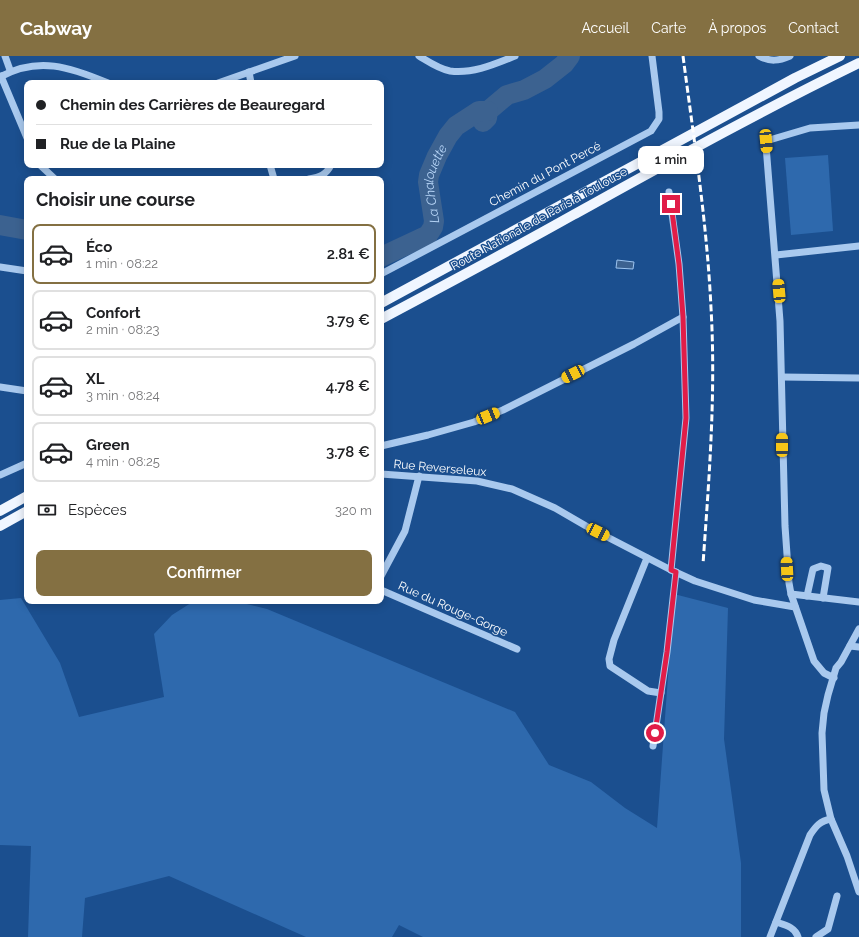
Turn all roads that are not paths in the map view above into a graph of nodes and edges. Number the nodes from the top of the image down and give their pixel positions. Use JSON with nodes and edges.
{"nodes":[{"id":1,"x":5,"y":56,"type":"edge"},
{"id":2,"x":295,"y":56,"type":"edge"},
{"id":3,"x":419,"y":56,"type":"edge"},
{"id":4,"x":515,"y":56,"type":"edge"},
{"id":5,"x":652,"y":56,"type":"edge"},
{"id":6,"x":760,"y":56,"type":"edge"},
{"id":7,"x":790,"y":56,"type":"edge"},
{"id":8,"x":840,"y":56,"type":"edge"},
{"id":9,"x":31,"y":60,"type":"edge"},
{"id":10,"x":859,"y":63,"type":"edge"},
{"id":11,"x":10,"y":70,"type":"junction"},
{"id":12,"x":249,"y":72,"type":"junction"},
{"id":13,"x":0,"y":77,"type":"edge"},
{"id":14,"x":101,"y":80,"type":"edge"},
{"id":15,"x":226,"y":80,"type":"edge"},
{"id":16,"x":250,"y":80,"type":"edge"},
{"id":17,"x":859,"y":125,"type":"edge"},
{"id":18,"x":24,"y":131,"type":"edge"},
{"id":19,"x":43,"y":168,"type":"edge"},
{"id":20,"x":330,"y":168,"type":"edge"},
{"id":21,"x":52,"y":176,"type":"edge"},
{"id":22,"x":322,"y":176,"type":"edge"},
{"id":23,"x":669,"y":192,"type":"dead end"},
{"id":24,"x":859,"y":246,"type":"edge"},
{"id":25,"x":776,"y":255,"type":"junction"},
{"id":26,"x":0,"y":267,"type":"edge"},
{"id":27,"x":24,"y":271,"type":"edge"},
{"id":28,"x":384,"y":272,"type":"edge"},
{"id":29,"x":384,"y":301,"type":"edge"},
{"id":30,"x":384,"y":317,"type":"edge"},
{"id":31,"x":683,"y":317,"type":"junction"},
{"id":32,"x":782,"y":377,"type":"junction"},
{"id":33,"x":859,"y":378,"type":"edge"},
{"id":34,"x":0,"y":387,"type":"edge"},
{"id":35,"x":24,"y":391,"type":"edge"},
{"id":36,"x":384,"y":445,"type":"edge"},
{"id":37,"x":24,"y":464,"type":"edge"},
{"id":38,"x":384,"y":474,"type":"edge"},
{"id":39,"x":0,"y":476,"type":"edge"},
{"id":40,"x":419,"y":476,"type":"junction"},
{"id":41,"x":24,"y":498,"type":"edge"},
{"id":42,"x":0,"y":511,"type":"edge"},
{"id":43,"x":24,"y":513,"type":"edge"},
{"id":44,"x":0,"y":526,"type":"edge"},
{"id":45,"x":647,"y":558,"type":"junction"},
{"id":46,"x":384,"y":570,"type":"edge"},
{"id":47,"x":673,"y":571,"type":"junction"},
{"id":48,"x":384,"y":591,"type":"edge"},
{"id":49,"x":791,"y":594,"type":"junction"},
{"id":50,"x":807,"y":596,"type":"junction"},
{"id":51,"x":823,"y":598,"type":"junction"},
{"id":52,"x":859,"y":602,"type":"edge"},
{"id":53,"x":796,"y":607,"type":"junction"},
{"id":54,"x":859,"y":629,"type":"edge"},
{"id":55,"x":850,"y":646,"type":"junction"},
{"id":56,"x":859,"y":647,"type":"edge"},
{"id":57,"x":517,"y":649,"type":"dead end"},
{"id":58,"x":834,"y":678,"type":"junction"},
{"id":59,"x":661,"y":693,"type":"junction"},
{"id":60,"x":653,"y":746,"type":"dead end"},
{"id":61,"x":831,"y":819,"type":"junction"},
{"id":62,"x":859,"y":892,"type":"edge"},
{"id":63,"x":836,"y":896,"type":"dead end"},
{"id":64,"x":776,"y":922,"type":"junction"},
{"id":65,"x":770,"y":937,"type":"edge"},
{"id":66,"x":798,"y":937,"type":"edge"},
{"id":67,"x":816,"y":937,"type":"edge"}],
"edges":[{"from":1,"to":11,"type":"street"},
{"from":2,"to":12,"type":"street"},
{"from":3,"to":4,"type":"street"},
{"from":5,"to":28,"type":"street","name":"Chemin du Pont Percé"},
{"from":6,"to":7,"type":"street"},
{"from":8,"to":29,"type":"main road","name":"Route Nationale de Paris à Toulouse"},
{"from":9,"to":11,"type":"street"},
{"from":9,"to":14,"type":"street"},
{"from":10,"to":30,"type":"main road","name":"Route Nationale de Paris à Toulouse"},
{"from":11,"to":13,"type":"street"},
{"from":12,"to":15,"type":"street"},
{"from":12,"to":16,"type":"street"},
{"from":13,"to":18,"type":"street"},
{"from":17,"to":25,"type":"street"},
{"from":19,"to":21,"type":"street"},
{"from":20,"to":22,"type":"street"},
{"from":23,"to":31,"type":"street"},
{"from":24,"to":25,"type":"street"},
{"from":25,"to":32,"type":"street"},
{"from":26,"to":27,"type":"street"},
{"from":31,"to":36,"type":"street"},
{"from":31,"to":47,"type":"street"},
{"from":32,"to":33,"type":"street"},
{"from":32,"to":49,"type":"street"},
{"from":34,"to":35,"type":"street"},
{"from":37,"to":39,"type":"street"},
{"from":38,"to":40,"type":"street","name":"Rue Reverseleux"},
{"from":40,"to":45,"type":"street","name":"Rue Reverseleux"},
{"from":40,"to":46,"type":"street"},
{"from":41,"to":42,"type":"main road"},
{"from":43,"to":44,"type":"main road"},
{"from":45,"to":47,"type":"street","name":"Rue Reverseleux"},
{"from":45,"to":59,"type":"street"},
{"from":47,"to":53,"type":"street","name":"Rue Reverseleux"},
{"from":47,"to":59,"type":"street"},
{"from":48,"to":57,"type":"street","name":"Rue du Rouge-Gorge"},
{"from":49,"to":50,"type":"street"},
{"from":49,"to":53,"type":"street"},
{"from":50,"to":51,"type":"street"},
{"from":50,"to":51,"type":"street"},
{"from":51,"to":52,"type":"street"},
{"from":53,"to":58,"type":"street"},
{"from":54,"to":55,"type":"street"},
{"from":55,"to":56,"type":"street"},
{"from":55,"to":58,"type":"street"},
{"from":58,"to":61,"type":"street"},
{"from":59,"to":60,"type":"street"},
{"from":61,"to":62,"type":"street"},
{"from":61,"to":64,"type":"street"},
{"from":63,"to":67,"type":"street"},
{"from":64,"to":65,"type":"street"},
{"from":64,"to":66,"type":"street"}]}
